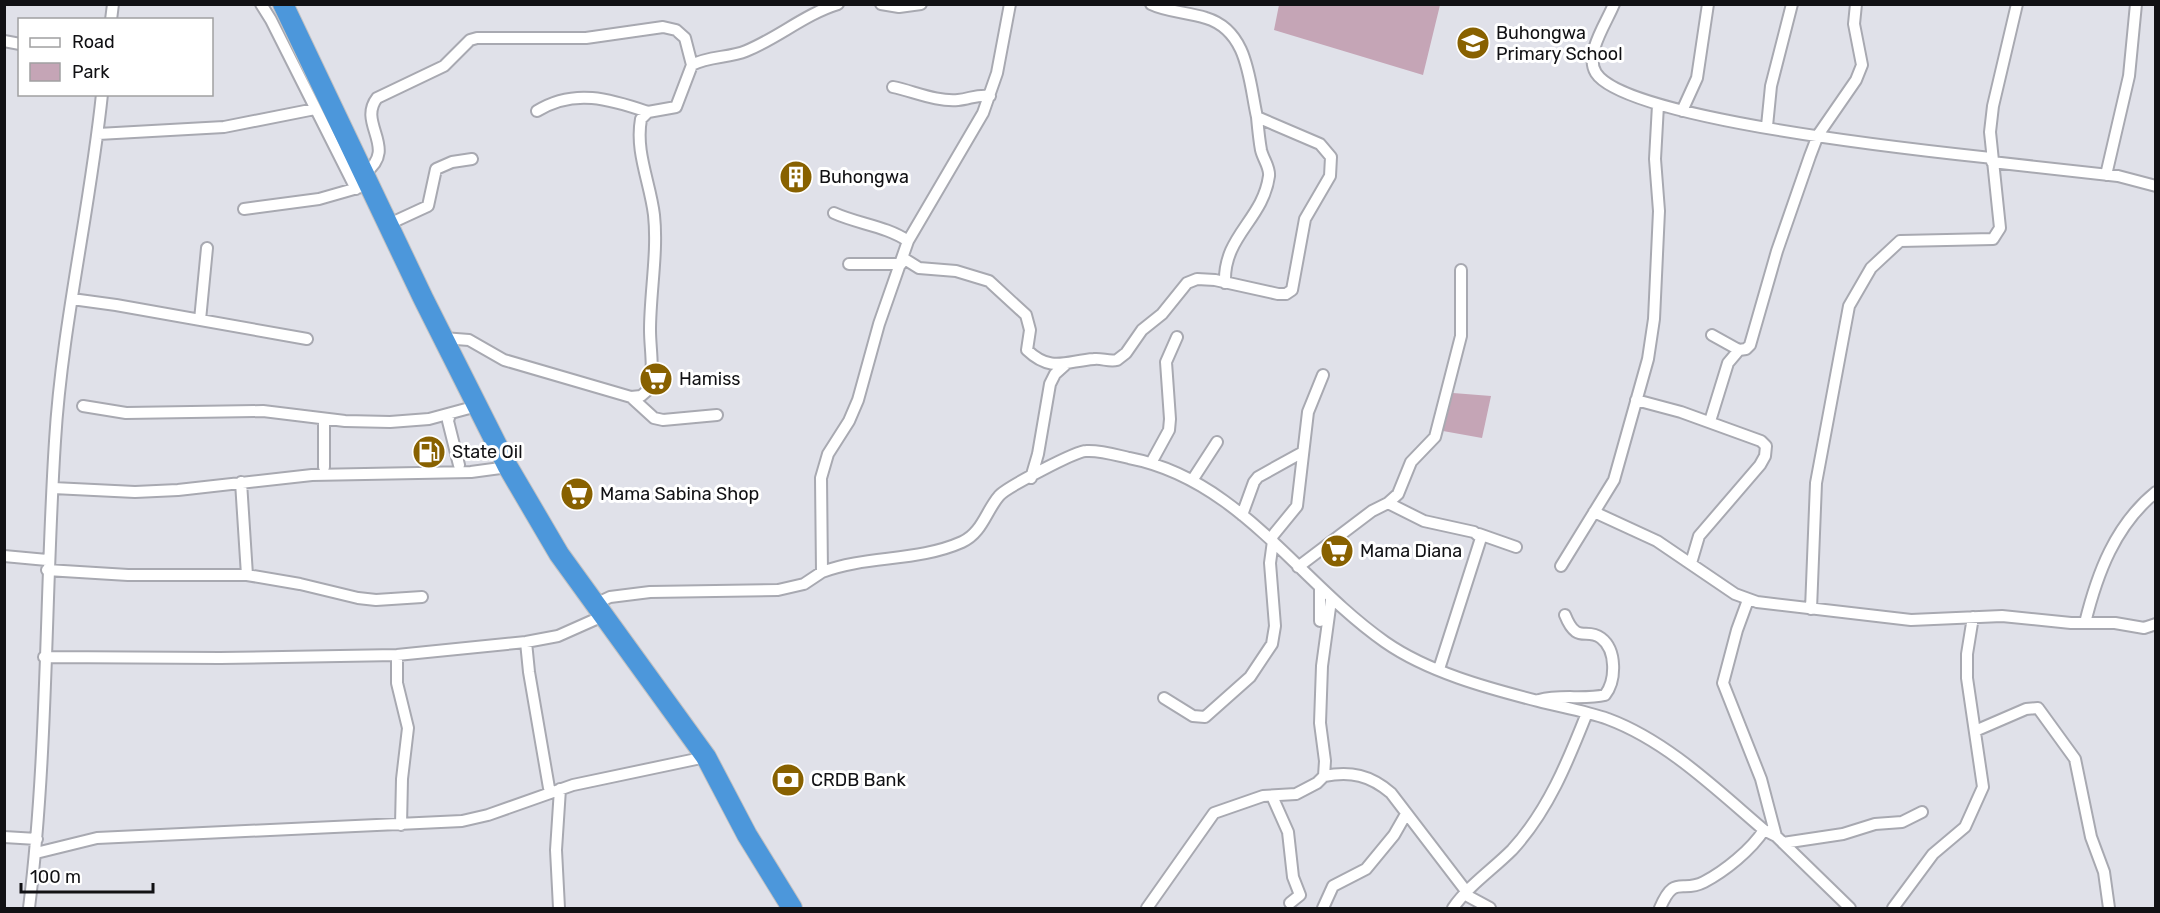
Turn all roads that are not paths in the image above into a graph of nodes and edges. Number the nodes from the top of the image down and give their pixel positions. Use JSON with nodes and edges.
{"nodes":[{"id":1,"x":261,"y":4,"type":"edge"},
{"id":2,"x":283,"y":4,"type":"edge"},
{"id":3,"x":838,"y":4,"type":"edge"},
{"id":4,"x":880,"y":4,"type":"edge"},
{"id":5,"x":921,"y":4,"type":"edge"},
{"id":6,"x":1010,"y":4,"type":"edge"},
{"id":7,"x":1150,"y":4,"type":"edge"},
{"id":8,"x":1614,"y":4,"type":"edge"},
{"id":9,"x":1708,"y":4,"type":"edge"},
{"id":10,"x":1792,"y":4,"type":"edge"},
{"id":11,"x":1856,"y":4,"type":"edge"},
{"id":12,"x":2017,"y":4,"type":"edge"},
{"id":13,"x":2136,"y":4,"type":"edge"},
{"id":14,"x":692,"y":65,"type":"junction"},
{"id":15,"x":893,"y":87,"type":"dead end"},
{"id":16,"x":102,"y":96,"type":"edge"},
{"id":17,"x":990,"y":96,"type":"junction"},
{"id":18,"x":1658,"y":105,"type":"junction"},
{"id":19,"x":315,"y":109,"type":"junction"},
{"id":20,"x":537,"y":111,"type":"dead end"},
{"id":21,"x":1682,"y":111,"type":"junction"},
{"id":22,"x":648,"y":112,"type":"junction"},
{"id":23,"x":1257,"y":117,"type":"junction"},
{"id":24,"x":1767,"y":126,"type":"junction"},
{"id":25,"x":98,"y":134,"type":"junction"},
{"id":26,"x":1818,"y":135,"type":"junction"},
{"id":27,"x":472,"y":159,"type":"dead end"},
{"id":28,"x":1992,"y":160,"type":"junction"},
{"id":29,"x":2106,"y":175,"type":"junction"},
{"id":30,"x":363,"y":182,"type":"junction"},
{"id":31,"x":2156,"y":186,"type":"edge"},
{"id":32,"x":244,"y":209,"type":"dead end"},
{"id":33,"x":834,"y":213,"type":"dead end"},
{"id":34,"x":388,"y":224,"type":"junction"},
{"id":35,"x":908,"y":241,"type":"junction"},
{"id":36,"x":207,"y":248,"type":"dead end"},
{"id":37,"x":902,"y":261,"type":"junction"},
{"id":38,"x":849,"y":264,"type":"dead end"},
{"id":39,"x":1461,"y":270,"type":"dead end"},
{"id":40,"x":1225,"y":283,"type":"junction"},
{"id":41,"x":72,"y":299,"type":"junction"},
{"id":42,"x":200,"y":320,"type":"junction"},
{"id":43,"x":1712,"y":335,"type":"dead end"},
{"id":44,"x":1177,"y":337,"type":"dead end"},
{"id":45,"x":443,"y":338,"type":"junction"},
{"id":46,"x":307,"y":339,"type":"dead end"},
{"id":47,"x":1738,"y":350,"type":"junction"},
{"id":48,"x":1065,"y":365,"type":"junction"},
{"id":49,"x":1323,"y":375,"type":"dead end"},
{"id":50,"x":631,"y":398,"type":"junction"},
{"id":51,"x":1636,"y":400,"type":"junction"},
{"id":52,"x":83,"y":405,"type":"dead end"},
{"id":53,"x":477,"y":406,"type":"junction"},
{"id":54,"x":450,"y":414,"type":"junction"},
{"id":55,"x":717,"y":415,"type":"dead end"},
{"id":56,"x":1711,"y":418,"type":"dead end"},
{"id":57,"x":324,"y":419,"type":"junction"},
{"id":58,"x":1217,"y":442,"type":"dead end"},
{"id":59,"x":1304,"y":452,"type":"junction"},
{"id":60,"x":1151,"y":463,"type":"junction"},
{"id":61,"x":459,"y":465,"type":"dead end"},
{"id":62,"x":324,"y":467,"type":"dead end"},
{"id":63,"x":508,"y":467,"type":"junction"},
{"id":64,"x":1031,"y":478,"type":"junction"},
{"id":65,"x":1193,"y":479,"type":"junction"},
{"id":66,"x":241,"y":483,"type":"junction"},
{"id":67,"x":53,"y":488,"type":"junction"},
{"id":68,"x":2156,"y":492,"type":"edge"},
{"id":69,"x":1388,"y":503,"type":"junction"},
{"id":70,"x":1594,"y":513,"type":"junction"},
{"id":71,"x":1242,"y":515,"type":"junction"},
{"id":72,"x":1479,"y":534,"type":"junction"},
{"id":73,"x":1271,"y":540,"type":"junction"},
{"id":74,"x":1516,"y":547,"type":"dead end"},
{"id":75,"x":4,"y":556,"type":"edge"},
{"id":76,"x":1691,"y":563,"type":"junction"},
{"id":77,"x":47,"y":565,"type":"junction"},
{"id":78,"x":1561,"y":566,"type":"dead end"},
{"id":79,"x":1298,"y":567,"type":"junction"},
{"id":80,"x":822,"y":572,"type":"junction"},
{"id":81,"x":247,"y":575,"type":"junction"},
{"id":82,"x":1320,"y":588,"type":"junction"},
{"id":83,"x":422,"y":597,"type":"dead end"},
{"id":84,"x":1331,"y":600,"type":"junction"},
{"id":85,"x":1748,"y":600,"type":"junction"},
{"id":86,"x":1811,"y":609,"type":"junction"},
{"id":87,"x":599,"y":610,"type":"junction"},
{"id":88,"x":1565,"y":615,"type":"dead end"},
{"id":89,"x":1973,"y":617,"type":"junction"},
{"id":90,"x":1320,"y":621,"type":"dead end"},
{"id":91,"x":2085,"y":623,"type":"junction"},
{"id":92,"x":2156,"y":624,"type":"edge"},
{"id":93,"x":526,"y":642,"type":"junction"},
{"id":94,"x":397,"y":655,"type":"junction"},
{"id":95,"x":44,"y":657,"type":"junction"},
{"id":96,"x":1439,"y":669,"type":"junction"},
{"id":97,"x":1164,"y":698,"type":"dead end"},
{"id":98,"x":1536,"y":701,"type":"junction"},
{"id":99,"x":1587,"y":713,"type":"junction"},
{"id":100,"x":1975,"y":731,"type":"junction"},
{"id":101,"x":706,"y":757,"type":"junction"},
{"id":102,"x":1324,"y":776,"type":"junction"},
{"id":103,"x":555,"y":788,"type":"junction"},
{"id":104,"x":1272,"y":796,"type":"junction"},
{"id":105,"x":1922,"y":812,"type":"dead end"},
{"id":106,"x":1406,"y":814,"type":"junction"},
{"id":107,"x":401,"y":825,"type":"junction"},
{"id":108,"x":1764,"y":830,"type":"junction"},
{"id":109,"x":4,"y":837,"type":"edge"},
{"id":110,"x":37,"y":839,"type":"junction"},
{"id":111,"x":1779,"y":839,"type":"junction"},
{"id":112,"x":36,"y":853,"type":"junction"},
{"id":113,"x":1465,"y":893,"type":"junction"},
{"id":114,"x":1290,"y":903,"type":"dead end"},
{"id":115,"x":29,"y":909,"type":"edge"},
{"id":116,"x":559,"y":909,"type":"edge"},
{"id":117,"x":792,"y":909,"type":"edge"},
{"id":118,"x":1147,"y":909,"type":"edge"},
{"id":119,"x":1323,"y":909,"type":"edge"},
{"id":120,"x":1453,"y":909,"type":"edge"},
{"id":121,"x":1490,"y":909,"type":"edge"},
{"id":122,"x":1660,"y":909,"type":"edge"},
{"id":123,"x":1850,"y":909,"type":"edge"},
{"id":124,"x":1893,"y":909,"type":"edge"},
{"id":125,"x":2109,"y":909,"type":"edge"}],
"edges":[{"from":1,"to":19,"type":"street"},
{"from":2,"to":30,"type":"highway"},
{"from":3,"to":14,"type":"street"},
{"from":4,"to":5,"type":"street"},
{"from":6,"to":17,"type":"street"},
{"from":7,"to":23,"type":"street"},
{"from":8,"to":18,"type":"street"},
{"from":9,"to":21,"type":"street"},
{"from":10,"to":24,"type":"street"},
{"from":11,"to":26,"type":"street"},
{"from":12,"to":28,"type":"street"},
{"from":13,"to":29,"type":"street"},
{"from":14,"to":22,"type":"street"},
{"from":14,"to":30,"type":"street"},
{"from":15,"to":17,"type":"street"},
{"from":16,"to":25,"type":"street"},
{"from":17,"to":35,"type":"street"},
{"from":18,"to":21,"type":"street"},
{"from":18,"to":51,"type":"street"},
{"from":19,"to":25,"type":"street"},
{"from":19,"to":30,"type":"street"},
{"from":20,"to":22,"type":"street"},
{"from":21,"to":24,"type":"street"},
{"from":22,"to":50,"type":"street"},
{"from":23,"to":40,"type":"street"},
{"from":23,"to":40,"type":"street"},
{"from":24,"to":26,"type":"street"},
{"from":25,"to":41,"type":"street"},
{"from":26,"to":28,"type":"street"},
{"from":26,"to":47,"type":"street"},
{"from":27,"to":34,"type":"street"},
{"from":28,"to":29,"type":"street"},
{"from":28,"to":86,"type":"street"},
{"from":29,"to":31,"type":"street"},
{"from":30,"to":32,"type":"street"},
{"from":30,"to":34,"type":"highway"},
{"from":33,"to":35,"type":"street"},
{"from":34,"to":45,"type":"highway"},
{"from":35,"to":37,"type":"street"},
{"from":36,"to":42,"type":"street"},
{"from":37,"to":38,"type":"street"},
{"from":37,"to":48,"type":"street"},
{"from":37,"to":80,"type":"street"},
{"from":39,"to":69,"type":"street"},
{"from":40,"to":48,"type":"street"},
{"from":41,"to":42,"type":"street"},
{"from":41,"to":67,"type":"street"},
{"from":42,"to":46,"type":"street"},
{"from":43,"to":47,"type":"street"},
{"from":44,"to":60,"type":"street"},
{"from":45,"to":50,"type":"street"},
{"from":45,"to":53,"type":"highway"},
{"from":47,"to":56,"type":"street"},
{"from":48,"to":64,"type":"street"},
{"from":49,"to":59,"type":"street"},
{"from":50,"to":55,"type":"street"},
{"from":51,"to":70,"type":"street"},
{"from":51,"to":76,"type":"street"},
{"from":52,"to":57,"type":"street"},
{"from":53,"to":54,"type":"street"},
{"from":53,"to":63,"type":"highway"},
{"from":54,"to":57,"type":"street"},
{"from":54,"to":61,"type":"street"},
{"from":57,"to":62,"type":"street"},
{"from":58,"to":65,"type":"street"},
{"from":59,"to":71,"type":"street"},
{"from":59,"to":73,"type":"street"},
{"from":60,"to":64,"type":"street"},
{"from":60,"to":65,"type":"street"},
{"from":63,"to":66,"type":"street"},
{"from":63,"to":87,"type":"highway"},
{"from":64,"to":80,"type":"street"},
{"from":65,"to":71,"type":"street"},
{"from":66,"to":67,"type":"street"},
{"from":66,"to":81,"type":"street"},
{"from":67,"to":77,"type":"street"},
{"from":68,"to":91,"type":"street"},
{"from":69,"to":72,"type":"street"},
{"from":69,"to":79,"type":"street"},
{"from":70,"to":76,"type":"street"},
{"from":70,"to":78,"type":"street"},
{"from":71,"to":73,"type":"street"},
{"from":72,"to":74,"type":"street"},
{"from":72,"to":96,"type":"street"},
{"from":73,"to":79,"type":"street"},
{"from":73,"to":97,"type":"street"},
{"from":75,"to":77,"type":"street"},
{"from":76,"to":85,"type":"street"},
{"from":77,"to":81,"type":"street"},
{"from":77,"to":95,"type":"street"},
{"from":79,"to":82,"type":"street"},
{"from":80,"to":87,"type":"street"},
{"from":81,"to":83,"type":"street"},
{"from":82,"to":84,"type":"street"},
{"from":82,"to":90,"type":"street"},
{"from":84,"to":96,"type":"street"},
{"from":84,"to":102,"type":"street"},
{"from":85,"to":86,"type":"street"},
{"from":85,"to":111,"type":"street"},
{"from":86,"to":89,"type":"street"},
{"from":87,"to":93,"type":"street"},
{"from":87,"to":101,"type":"highway"},
{"from":88,"to":98,"type":"street"},
{"from":89,"to":91,"type":"street"},
{"from":89,"to":100,"type":"street"},
{"from":91,"to":92,"type":"street"},
{"from":93,"to":94,"type":"street"},
{"from":93,"to":103,"type":"street"},
{"from":94,"to":95,"type":"street"},
{"from":94,"to":107,"type":"street"},
{"from":95,"to":110,"type":"street"},
{"from":96,"to":98,"type":"street"},
{"from":98,"to":99,"type":"street"},
{"from":99,"to":108,"type":"street"},
{"from":99,"to":113,"type":"street"},
{"from":100,"to":124,"type":"street"},
{"from":100,"to":125,"type":"street"},
{"from":101,"to":103,"type":"street"},
{"from":101,"to":117,"type":"highway"},
{"from":102,"to":104,"type":"street"},
{"from":102,"to":106,"type":"street"},
{"from":103,"to":107,"type":"street"},
{"from":103,"to":116,"type":"street"},
{"from":104,"to":114,"type":"street"},
{"from":104,"to":118,"type":"street"},
{"from":105,"to":111,"type":"street"},
{"from":106,"to":113,"type":"street"},
{"from":106,"to":119,"type":"street"},
{"from":107,"to":112,"type":"street"},
{"from":108,"to":111,"type":"street"},
{"from":108,"to":122,"type":"street"},
{"from":109,"to":110,"type":"street"},
{"from":110,"to":112,"type":"street"},
{"from":111,"to":123,"type":"street"},
{"from":112,"to":115,"type":"street"},
{"from":113,"to":120,"type":"street"},
{"from":113,"to":121,"type":"street"}]}
